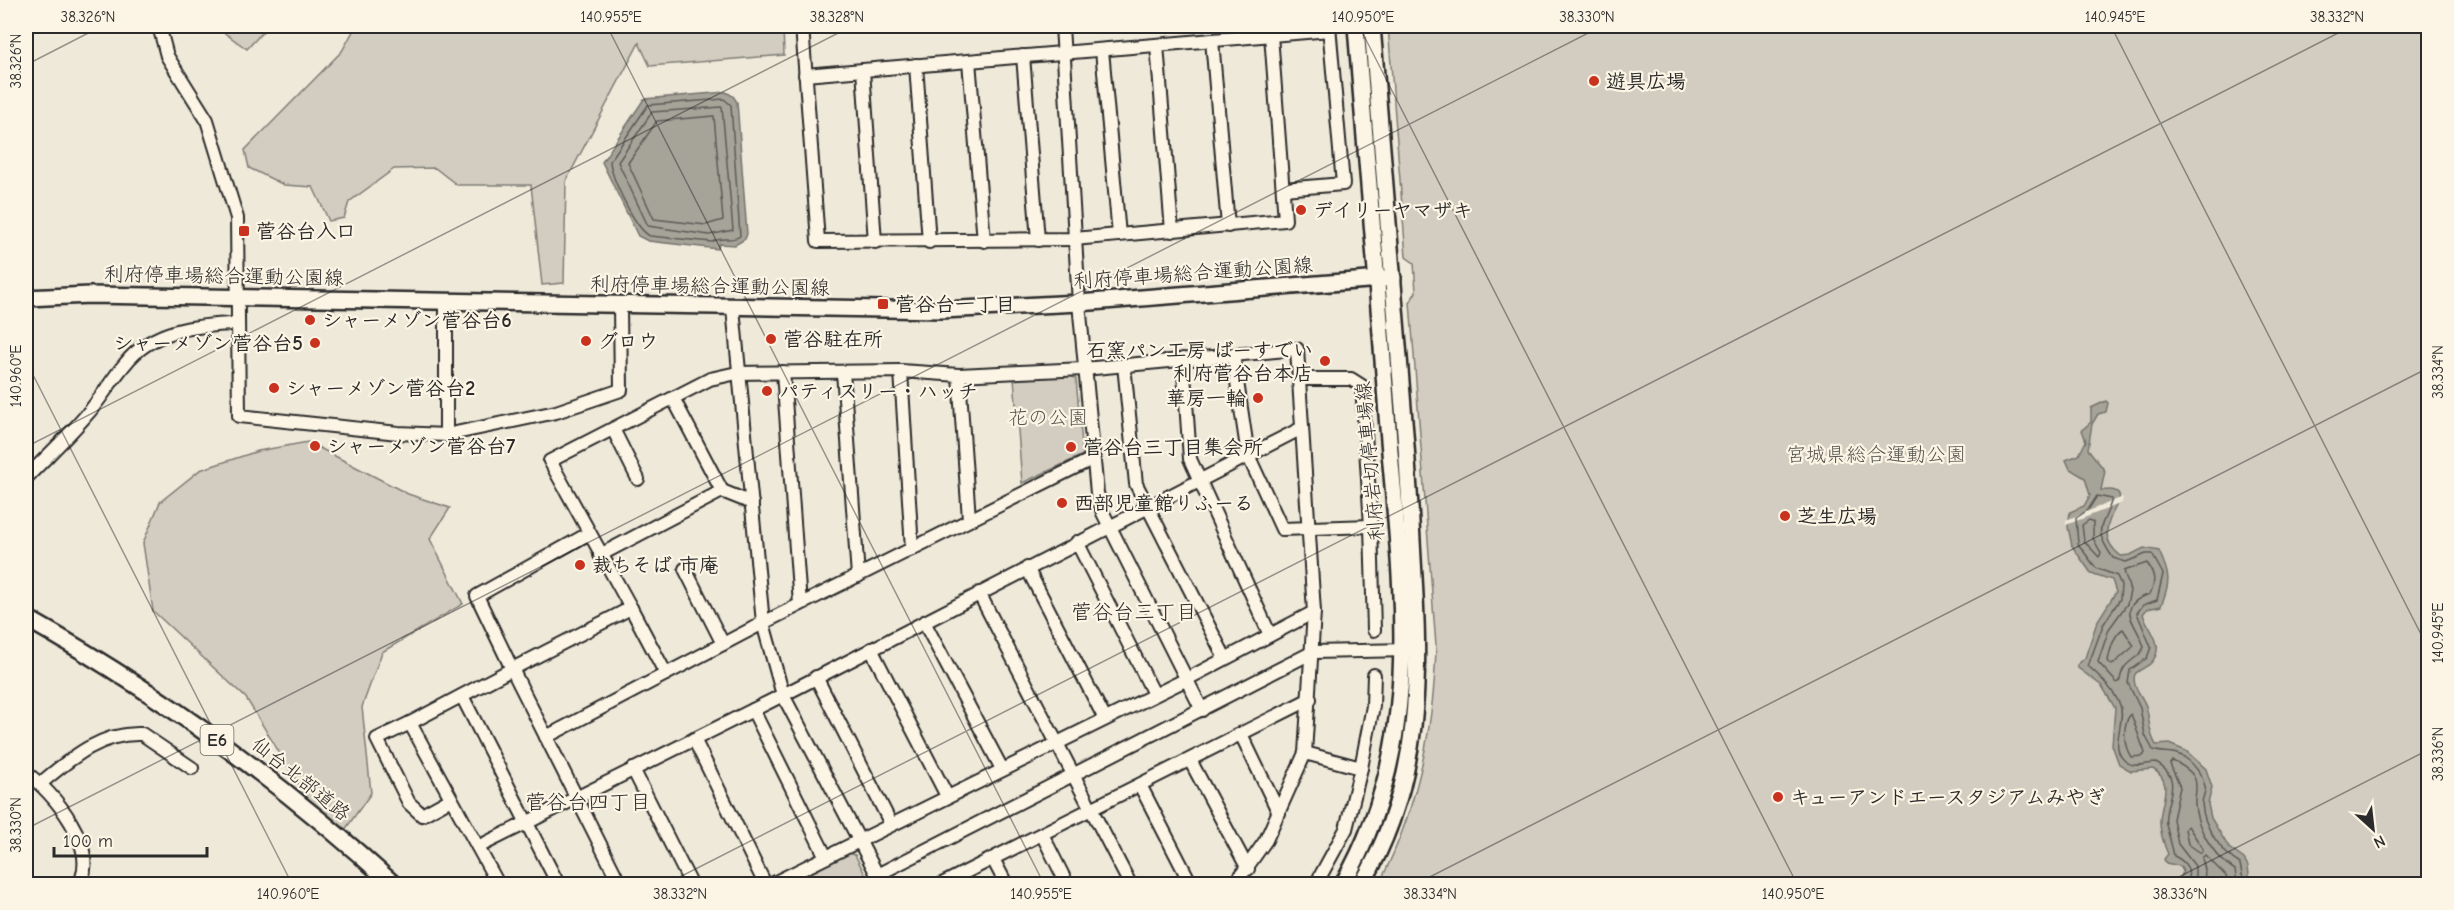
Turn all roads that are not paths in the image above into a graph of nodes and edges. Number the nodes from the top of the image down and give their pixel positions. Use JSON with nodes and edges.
{"nodes":[{"id":1,"x":159,"y":26,"type":"edge"},
{"id":2,"x":802,"y":26,"type":"edge"},
{"id":3,"x":1062,"y":26,"type":"edge"},
{"id":4,"x":1356,"y":26,"type":"edge"},
{"id":5,"x":1372,"y":26,"type":"edge"},
{"id":6,"x":1329,"y":28,"type":"edge"},
{"id":7,"x":1271,"y":35,"type":"junction"},
{"id":8,"x":1212,"y":40,"type":"junction"},
{"id":9,"x":1157,"y":45,"type":"junction"},
{"id":10,"x":1102,"y":50,"type":"junction"},
{"id":11,"x":1064,"y":53,"type":"junction"},
{"id":12,"x":1023,"y":56,"type":"junction"},
{"id":13,"x":969,"y":61,"type":"junction"},
{"id":14,"x":916,"y":65,"type":"junction"},
{"id":15,"x":863,"y":70,"type":"junction"},
{"id":16,"x":805,"y":75,"type":"junction"},
{"id":17,"x":1283,"y":189,"type":"junction"},
{"id":18,"x":1228,"y":226,"type":"junction"},
{"id":19,"x":1172,"y":231,"type":"junction"},
{"id":20,"x":1119,"y":235,"type":"junction"},
{"id":21,"x":1038,"y":240,"type":"junction"},
{"id":22,"x":1074,"y":240,"type":"junction"},
{"id":23,"x":984,"y":241,"type":"junction"},
{"id":24,"x":875,"y":242,"type":"junction"},
{"id":25,"x":929,"y":242,"type":"junction"},
{"id":26,"x":1385,"y":279,"type":"junction"},
{"id":27,"x":26,"y":298,"type":"edge"},
{"id":28,"x":238,"y":298,"type":"junction"},
{"id":29,"x":446,"y":300,"type":"junction"},
{"id":30,"x":1079,"y":303,"type":"junction"},
{"id":31,"x":620,"y":306,"type":"junction"},
{"id":32,"x":733,"y":308,"type":"junction"},
{"id":33,"x":237,"y":324,"type":"junction"},
{"id":34,"x":1233,"y":355,"type":"junction"},
{"id":35,"x":1183,"y":359,"type":"junction"},
{"id":36,"x":1124,"y":365,"type":"junction"},
{"id":37,"x":1084,"y":369,"type":"junction"},
{"id":38,"x":901,"y":371,"type":"junction"},
{"id":39,"x":783,"y":372,"type":"junction"},
{"id":40,"x":843,"y":372,"type":"junction"},
{"id":41,"x":737,"y":373,"type":"junction"},
{"id":42,"x":959,"y":375,"type":"junction"},
{"id":43,"x":1299,"y":379,"type":"junction"},
{"id":44,"x":673,"y":398,"type":"junction"},
{"id":45,"x":1302,"y":428,"type":"junction"},
{"id":46,"x":613,"y":429,"type":"junction"},
{"id":47,"x":446,"y":435,"type":"junction"},
{"id":48,"x":1248,"y":455,"type":"junction"},
{"id":49,"x":1092,"y":459,"type":"junction"},
{"id":50,"x":26,"y":478,"type":"edge"},
{"id":51,"x":638,"y":479,"type":"dead end"},
{"id":52,"x":1198,"y":480,"type":"junction"},
{"id":53,"x":722,"y":491,"type":"junction"},
{"id":54,"x":752,"y":503,"type":"junction"},
{"id":55,"x":1146,"y":506,"type":"junction"},
{"id":56,"x":969,"y":519,"type":"junction"},
{"id":57,"x":1109,"y":526,"type":"junction"},
{"id":58,"x":1371,"y":526,"type":"junction"},
{"id":59,"x":1309,"y":530,"type":"junction"},
{"id":60,"x":588,"y":534,"type":"junction"},
{"id":61,"x":1077,"y":542,"type":"junction"},
{"id":62,"x":912,"y":549,"type":"junction"},
{"id":63,"x":600,"y":555,"type":"junction"},
{"id":64,"x":1027,"y":568,"type":"junction"},
{"id":65,"x":685,"y":569,"type":"dead end"},
{"id":66,"x":858,"y":576,"type":"junction"},
{"id":67,"x":979,"y":593,"type":"junction"},
{"id":68,"x":801,"y":604,"type":"junction"},
{"id":69,"x":631,"y":608,"type":"junction"},
{"id":70,"x":1314,"y":612,"type":"junction"},
{"id":71,"x":26,"y":618,"type":"edge"},
{"id":72,"x":924,"y":622,"type":"junction"},
{"id":73,"x":764,"y":623,"type":"junction"},
{"id":74,"x":1374,"y":630,"type":"dead end"},
{"id":75,"x":1270,"y":635,"type":"junction"},
{"id":76,"x":723,"y":644,"type":"junction"},
{"id":77,"x":871,"y":649,"type":"junction"},
{"id":78,"x":1403,"y":650,"type":"junction"},
{"id":79,"x":1419,"y":650,"type":"junction"},
{"id":80,"x":1313,"y":652,"type":"junction"},
{"id":81,"x":1225,"y":658,"type":"junction"},
{"id":82,"x":512,"y":669,"type":"junction"},
{"id":83,"x":666,"y":674,"type":"junction"},
{"id":84,"x":1374,"y":675,"type":"dead end"},
{"id":85,"x":816,"y":677,"type":"junction"},
{"id":86,"x":1187,"y":679,"type":"junction"},
{"id":87,"x":1154,"y":694,"type":"junction"},
{"id":88,"x":783,"y":695,"type":"junction"},
{"id":89,"x":462,"y":696,"type":"junction"},
{"id":90,"x":1310,"y":699,"type":"junction"},
{"id":91,"x":753,"y":710,"type":"junction"},
{"id":92,"x":1202,"y":710,"type":"junction"},
{"id":93,"x":1105,"y":719,"type":"junction"},
{"id":94,"x":410,"y":723,"type":"junction"},
{"id":95,"x":1241,"y":734,"type":"junction"},
{"id":96,"x":546,"y":737,"type":"junction"},
{"id":97,"x":694,"y":739,"type":"junction"},
{"id":98,"x":1055,"y":743,"type":"junction"},
{"id":99,"x":1305,"y":753,"type":"junction"},
{"id":100,"x":1190,"y":760,"type":"junction"},
{"id":101,"x":192,"y":768,"type":"dead end"},
{"id":102,"x":1361,"y":768,"type":"junction"},
{"id":103,"x":633,"y":769,"type":"junction"},
{"id":104,"x":1002,"y":769,"type":"junction"},
{"id":105,"x":26,"y":773,"type":"edge"},
{"id":106,"x":1073,"y":776,"type":"junction"},
{"id":107,"x":41,"y":783,"type":"junction"},
{"id":108,"x":1140,"y":785,"type":"junction"},
{"id":109,"x":947,"y":796,"type":"junction"},
{"id":110,"x":576,"y":798,"type":"junction"},
{"id":111,"x":452,"y":799,"type":"junction"},
{"id":112,"x":1090,"y":810,"type":"junction"},
{"id":113,"x":1279,"y":813,"type":"junction"},
{"id":114,"x":526,"y":823,"type":"junction"},
{"id":115,"x":891,"y":824,"type":"junction"},
{"id":116,"x":1042,"y":834,"type":"junction"},
{"id":117,"x":859,"y":840,"type":"junction"},
{"id":118,"x":478,"y":847,"type":"junction"},
{"id":119,"x":826,"y":857,"type":"junction"},
{"id":120,"x":993,"y":859,"type":"junction"},
{"id":121,"x":1248,"y":869,"type":"junction"},
{"id":122,"x":880,"y":880,"type":"edge"},
{"id":123,"x":943,"y":884,"type":"edge"},
{"id":124,"x":79,"y":885,"type":"edge"},
{"id":125,"x":393,"y":885,"type":"edge"},
{"id":126,"x":498,"y":885,"type":"edge"},
{"id":127,"x":558,"y":885,"type":"edge"},
{"id":128,"x":620,"y":885,"type":"edge"},
{"id":129,"x":691,"y":885,"type":"edge"},
{"id":130,"x":765,"y":885,"type":"edge"},
{"id":131,"x":772,"y":885,"type":"edge"},
{"id":132,"x":1006,"y":885,"type":"edge"},
{"id":133,"x":1066,"y":885,"type":"edge"},
{"id":134,"x":1130,"y":885,"type":"edge"},
{"id":135,"x":1191,"y":885,"type":"edge"},
{"id":136,"x":1235,"y":885,"type":"edge"},
{"id":137,"x":1316,"y":885,"type":"edge"},
{"id":138,"x":1343,"y":885,"type":"edge"},
{"id":139,"x":1362,"y":885,"type":"edge"}],
"edges":[{"from":1,"to":28,"type":"street"},
{"from":2,"to":16,"type":"street"},
{"from":3,"to":11,"type":"street"},
{"from":4,"to":26,"type":"main road","name":"利府岩切停車場線"},
{"from":5,"to":26,"type":"main road","name":"利府岩切停車場線"},
{"from":6,"to":7,"type":"street"},
{"from":6,"to":17,"type":"street"},
{"from":7,"to":8,"type":"street"},
{"from":7,"to":17,"type":"street"},
{"from":8,"to":9,"type":"street"},
{"from":8,"to":18,"type":"street"},
{"from":9,"to":10,"type":"street"},
{"from":9,"to":19,"type":"street"},
{"from":10,"to":11,"type":"street"},
{"from":10,"to":20,"type":"street"},
{"from":11,"to":12,"type":"street"},
{"from":11,"to":22,"type":"street"},
{"from":12,"to":13,"type":"street"},
{"from":12,"to":21,"type":"street"},
{"from":13,"to":14,"type":"street"},
{"from":13,"to":23,"type":"street"},
{"from":14,"to":15,"type":"street"},
{"from":14,"to":25,"type":"street"},
{"from":15,"to":16,"type":"street"},
{"from":15,"to":24,"type":"street"},
{"from":16,"to":24,"type":"street"},
{"from":17,"to":18,"type":"street"},
{"from":18,"to":19,"type":"street"},
{"from":19,"to":20,"type":"street"},
{"from":20,"to":22,"type":"street"},
{"from":21,"to":22,"type":"street"},
{"from":21,"to":23,"type":"street"},
{"from":22,"to":30,"type":"street"},
{"from":23,"to":25,"type":"street"},
{"from":24,"to":25,"type":"street"},
{"from":26,"to":30,"type":"main road","name":"利府停車場総合運動公園線"},
{"from":26,"to":78,"type":"main road","name":"利府岩切停車場線"},
{"from":26,"to":79,"type":"main road","name":"利府岩切停車場線"},
{"from":27,"to":28,"type":"main road","name":"利府停車場総合運動公園線"},
{"from":28,"to":29,"type":"main road","name":"利府停車場総合運動公園線"},
{"from":28,"to":33,"type":"street"},
{"from":29,"to":31,"type":"main road","name":"利府停車場総合運動公園線"},
{"from":29,"to":47,"type":"street"},
{"from":30,"to":32,"type":"main road","name":"利府停車場総合運動公園線"},
{"from":30,"to":37,"type":"street"},
{"from":31,"to":32,"type":"main road","name":"利府停車場総合運動公園線"},
{"from":31,"to":47,"type":"street"},
{"from":32,"to":41,"type":"street"},
{"from":33,"to":47,"type":"street"},
{"from":33,"to":50,"type":"street"},
{"from":34,"to":35,"type":"street"},
{"from":34,"to":43,"type":"street"},
{"from":34,"to":48,"type":"street"},
{"from":35,"to":36,"type":"street"},
{"from":35,"to":52,"type":"street"},
{"from":36,"to":37,"type":"street"},
{"from":36,"to":55,"type":"street"},
{"from":37,"to":42,"type":"street"},
{"from":37,"to":49,"type":"street"},
{"from":38,"to":40,"type":"street"},
{"from":38,"to":42,"type":"street"},
{"from":38,"to":62,"type":"street"},
{"from":39,"to":40,"type":"street"},
{"from":39,"to":41,"type":"street"},
{"from":39,"to":68,"type":"street"},
{"from":40,"to":66,"type":"street"},
{"from":41,"to":44,"type":"street"},
{"from":41,"to":54,"type":"street"},
{"from":42,"to":56,"type":"street"},
{"from":43,"to":45,"type":"street"},
{"from":43,"to":58,"type":"street"},
{"from":44,"to":46,"type":"street"},
{"from":44,"to":53,"type":"street"},
{"from":45,"to":48,"type":"street"},
{"from":45,"to":59,"type":"street"},
{"from":46,"to":51,"type":"street"},
{"from":46,"to":60,"type":"street"},
{"from":48,"to":52,"type":"street"},
{"from":48,"to":59,"type":"street"},
{"from":49,"to":56,"type":"street"},
{"from":49,"to":57,"type":"street"},
{"from":52,"to":55,"type":"street"},
{"from":52,"to":75,"type":"street"},
{"from":53,"to":54,"type":"street"},
{"from":53,"to":63,"type":"street"},
{"from":54,"to":73,"type":"street"},
{"from":55,"to":57,"type":"street"},
{"from":55,"to":81,"type":"street"},
{"from":56,"to":62,"type":"street"},
{"from":57,"to":61,"type":"street"},
{"from":57,"to":86,"type":"street"},
{"from":58,"to":59,"type":"street"},
{"from":58,"to":74,"type":"street"},
{"from":59,"to":70,"type":"street"},
{"from":60,"to":63,"type":"street"},
{"from":60,"to":82,"type":"street"},
{"from":61,"to":64,"type":"street"},
{"from":61,"to":87,"type":"street"},
{"from":62,"to":66,"type":"street"},
{"from":63,"to":69,"type":"street"},
{"from":64,"to":67,"type":"street"},
{"from":64,"to":93,"type":"street"},
{"from":65,"to":76,"type":"street"},
{"from":66,"to":68,"type":"street"},
{"from":67,"to":72,"type":"street"},
{"from":67,"to":98,"type":"street"},
{"from":68,"to":73,"type":"street"},
{"from":69,"to":82,"type":"street"},
{"from":69,"to":83,"type":"street"},
{"from":70,"to":75,"type":"street"},
{"from":70,"to":80,"type":"street"},
{"from":71,"to":125,"type":"highway","name":"仙台北部道路","number":"E6"},
{"from":72,"to":77,"type":"street"},
{"from":72,"to":104,"type":"street"},
{"from":73,"to":76,"type":"street"},
{"from":73,"to":88,"type":"street"},
{"from":75,"to":81,"type":"street"},
{"from":76,"to":83,"type":"street"},
{"from":77,"to":85,"type":"street"},
{"from":77,"to":109,"type":"street"},
{"from":78,"to":79,"type":"street"},
{"from":78,"to":80,"type":"street"},
{"from":78,"to":138,"type":"main road","name":"利府岩切停車場線"},
{"from":79,"to":139,"type":"main road","name":"利府岩切停車場線"},
{"from":80,"to":90,"type":"street"},
{"from":80,"to":92,"type":"street"},
{"from":81,"to":86,"type":"street"},
{"from":82,"to":89,"type":"street"},
{"from":82,"to":96,"type":"street"},
{"from":83,"to":96,"type":"street"},
{"from":84,"to":102,"type":"street"},
{"from":85,"to":88,"type":"street"},
{"from":85,"to":115,"type":"street"},
{"from":86,"to":87,"type":"street"},
{"from":86,"to":92,"type":"street"},
{"from":87,"to":93,"type":"street"},
{"from":88,"to":91,"type":"street"},
{"from":88,"to":117,"type":"street"},
{"from":89,"to":94,"type":"street"},
{"from":89,"to":114,"type":"street"},
{"from":90,"to":95,"type":"street"},
{"from":90,"to":99,"type":"street"},
{"from":91,"to":97,"type":"street"},
{"from":91,"to":119,"type":"street"},
{"from":92,"to":106,"type":"street"},
{"from":93,"to":98,"type":"street"},
{"from":94,"to":111,"type":"street"},
{"from":94,"to":111,"type":"street"},
{"from":95,"to":100,"type":"street"},
{"from":95,"to":113,"type":"street"},
{"from":96,"to":110,"type":"street"},
{"from":97,"to":103,"type":"street"},
{"from":97,"to":130,"type":"street"},
{"from":98,"to":104,"type":"street"},
{"from":98,"to":106,"type":"street"},
{"from":99,"to":102,"type":"street"},
{"from":99,"to":113,"type":"street"},
{"from":100,"to":108,"type":"street"},
{"from":100,"to":121,"type":"street"},
{"from":101,"to":107,"type":"street"},
{"from":102,"to":137,"type":"street"},
{"from":103,"to":110,"type":"street"},
{"from":103,"to":129,"type":"street"},
{"from":104,"to":109,"type":"street"},
{"from":105,"to":107,"type":"street"},
{"from":106,"to":112,"type":"street"},
{"from":106,"to":122,"type":"street"},
{"from":107,"to":124,"type":"street"},
{"from":108,"to":112,"type":"street"},
{"from":108,"to":135,"type":"street"},
{"from":109,"to":115,"type":"street"},
{"from":110,"to":114,"type":"street"},
{"from":110,"to":128,"type":"street"},
{"from":111,"to":118,"type":"street"},
{"from":112,"to":116,"type":"street"},
{"from":112,"to":134,"type":"street"},
{"from":113,"to":121,"type":"street"},
{"from":114,"to":118,"type":"street"},
{"from":114,"to":127,"type":"street"},
{"from":115,"to":117,"type":"street"},
{"from":116,"to":120,"type":"street"},
{"from":116,"to":133,"type":"street"},
{"from":117,"to":119,"type":"street"},
{"from":117,"to":122,"type":"street"},
{"from":118,"to":126,"type":"street"},
{"from":119,"to":131,"type":"street"},
{"from":120,"to":123,"type":"street"},
{"from":120,"to":132,"type":"street"},
{"from":121,"to":136,"type":"street"}]}
